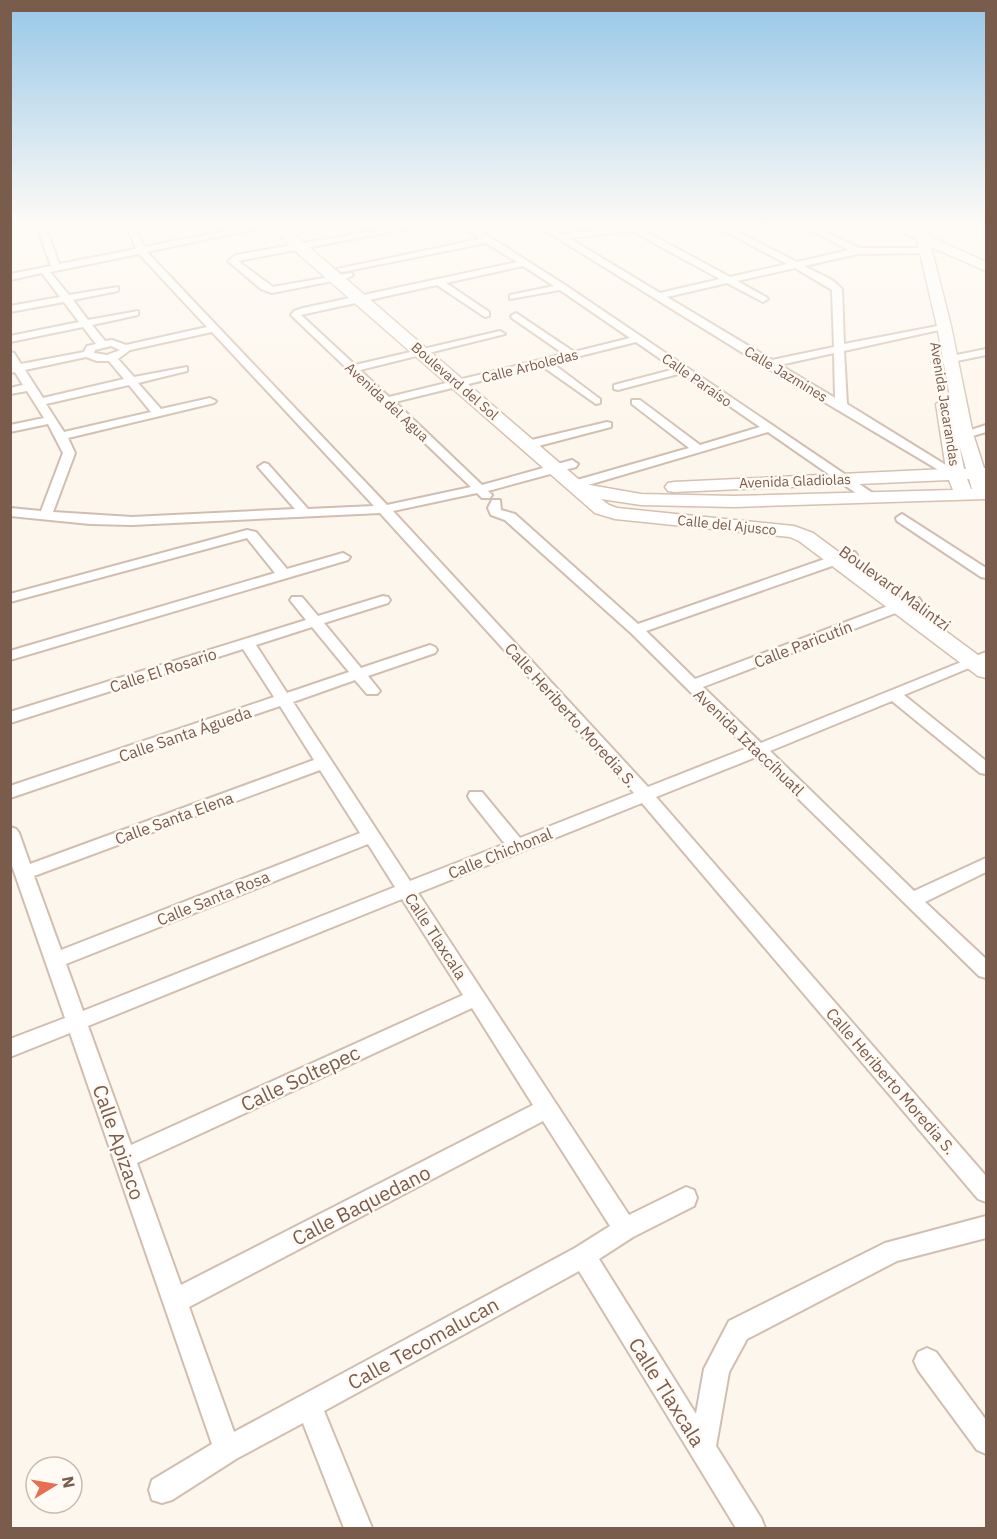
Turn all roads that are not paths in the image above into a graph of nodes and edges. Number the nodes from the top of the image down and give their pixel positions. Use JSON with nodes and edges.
{"nodes":[{"id":1,"x":64,"y":295,"type":"edge"},
{"id":2,"x":83,"y":295,"type":"edge"},
{"id":3,"x":183,"y":295,"type":"edge"},
{"id":4,"x":365,"y":295,"type":"edge"},
{"id":5,"x":377,"y":295,"type":"edge"},
{"id":6,"x":457,"y":295,"type":"edge"},
{"id":7,"x":524,"y":295,"type":"edge"},
{"id":8,"x":573,"y":295,"type":"edge"},
{"id":9,"x":664,"y":295,"type":"edge"},
{"id":10,"x":755,"y":295,"type":"edge"},
{"id":11,"x":837,"y":295,"type":"edge"},
{"id":12,"x":932,"y":295,"type":"edge"},
{"id":13,"x":659,"y":296,"type":"joint"},
{"id":14,"x":367,"y":297,"type":"junction"},
{"id":15,"x":513,"y":297,"type":"dead end"},
{"id":16,"x":66,"y":298,"type":"junction"},
{"id":17,"x":763,"y":299,"type":"dead end"},
{"id":18,"x":11,"y":309,"type":"edge"},
{"id":19,"x":135,"y":313,"type":"dead end"},
{"id":20,"x":484,"y":314,"type":"dead end"},
{"id":21,"x":516,"y":316,"type":"dead end"},
{"id":22,"x":86,"y":323,"type":"junction"},
{"id":23,"x":939,"y":327,"type":"junction"},
{"id":24,"x":214,"y":328,"type":"junction"},
{"id":25,"x":500,"y":334,"type":"dead end"},
{"id":26,"x":10,"y":339,"type":"edge"},
{"id":27,"x":638,"y":339,"type":"junction"},
{"id":28,"x":102,"y":344,"type":"junction"},
{"id":29,"x":125,"y":348,"type":"junction"},
{"id":30,"x":839,"y":348,"type":"junction"},
{"id":31,"x":429,"y":350,"type":"junction"},
{"id":32,"x":987,"y":352,"type":"edge"},
{"id":33,"x":88,"y":354,"type":"junction"},
{"id":34,"x":10,"y":355,"type":"edge"},
{"id":35,"x":572,"y":355,"type":"junction"},
{"id":36,"x":112,"y":358,"type":"junction"},
{"id":37,"x":944,"y":361,"type":"junction"},
{"id":38,"x":543,"y":362,"type":"junction"},
{"id":39,"x":768,"y":364,"type":"junction"},
{"id":40,"x":15,"y":369,"type":"edge"},
{"id":41,"x":183,"y":369,"type":"dead end"},
{"id":42,"x":351,"y":369,"type":"junction"},
{"id":43,"x":682,"y":370,"type":"junction"},
{"id":44,"x":131,"y":381,"type":"junction"},
{"id":45,"x":466,"y":381,"type":"junction"},
{"id":46,"x":31,"y":387,"type":"junction"},
{"id":47,"x":618,"y":387,"type":"dead end"},
{"id":48,"x":10,"y":391,"type":"edge"},
{"id":49,"x":210,"y":401,"type":"dead end"},
{"id":50,"x":387,"y":401,"type":"junction"},
{"id":51,"x":596,"y":401,"type":"dead end"},
{"id":52,"x":41,"y":402,"type":"junction"},
{"id":53,"x":636,"y":402,"type":"dead end"},
{"id":54,"x":842,"y":407,"type":"junction"},
{"id":55,"x":500,"y":412,"type":"junction"},
{"id":56,"x":158,"y":413,"type":"junction"},
{"id":57,"x":52,"y":420,"type":"junction"},
{"id":58,"x":607,"y":425,"type":"dead end"},
{"id":59,"x":987,"y":428,"type":"edge"},
{"id":60,"x":10,"y":429,"type":"edge"},
{"id":61,"x":767,"y":429,"type":"junction"},
{"id":62,"x":965,"y":435,"type":"junction"},
{"id":63,"x":62,"y":436,"type":"junction"},
{"id":64,"x":949,"y":438,"type":"junction"},
{"id":65,"x":544,"y":441,"type":"junction"},
{"id":66,"x":527,"y":446,"type":"junction"},
{"id":67,"x":698,"y":449,"type":"junction"},
{"id":68,"x":572,"y":464,"type":"junction"},
{"id":69,"x":264,"y":467,"type":"dead end"},
{"id":70,"x":555,"y":468,"type":"junction"},
{"id":71,"x":981,"y":473,"type":"edge"},
{"id":72,"x":956,"y":475,"type":"junction"},
{"id":73,"x":842,"y":479,"type":"junction"},
{"id":74,"x":724,"y":483,"type":"junction"},
{"id":75,"x":480,"y":489,"type":"junction"},
{"id":76,"x":593,"y":494,"type":"junction"},
{"id":77,"x":964,"y":495,"type":"junction"},
{"id":78,"x":985,"y":495,"type":"edge"},
{"id":79,"x":870,"y":497,"type":"junction"},
{"id":80,"x":803,"y":501,"type":"junction"},
{"id":81,"x":732,"y":502,"type":"junction"},
{"id":82,"x":384,"y":509,"type":"junction"},
{"id":83,"x":10,"y":513,"type":"edge"},
{"id":84,"x":306,"y":514,"type":"junction"},
{"id":85,"x":46,"y":515,"type":"junction"},
{"id":86,"x":902,"y":518,"type":"dead end"},
{"id":87,"x":803,"y":523,"type":"junction"},
{"id":88,"x":343,"y":557,"type":"dead end"},
{"id":89,"x":843,"y":557,"type":"junction"},
{"id":90,"x":987,"y":574,"type":"edge"},
{"id":91,"x":284,"y":575,"type":"junction"},
{"id":92,"x":10,"y":598,"type":"edge"},
{"id":93,"x":297,"y":600,"type":"dead end"},
{"id":94,"x":383,"y":600,"type":"dead end"},
{"id":95,"x":907,"y":604,"type":"junction"},
{"id":96,"x":315,"y":622,"type":"junction"},
{"id":97,"x":636,"y":630,"type":"junction"},
{"id":98,"x":247,"y":644,"type":"junction"},
{"id":99,"x":430,"y":650,"type":"dead end"},
{"id":100,"x":10,"y":656,"type":"edge"},
{"id":101,"x":983,"y":660,"type":"edge"},
{"id":102,"x":359,"y":675,"type":"junction"},
{"id":103,"x":692,"y":686,"type":"junction"},
{"id":104,"x":372,"y":691,"type":"dead end"},
{"id":105,"x":893,"y":694,"type":"junction"},
{"id":106,"x":283,"y":700,"type":"junction"},
{"id":107,"x":10,"y":718,"type":"edge"},
{"id":108,"x":759,"y":750,"type":"junction"},
{"id":109,"x":324,"y":762,"type":"junction"},
{"id":110,"x":987,"y":769,"type":"edge"},
{"id":111,"x":10,"y":792,"type":"edge"},
{"id":112,"x":645,"y":795,"type":"junction"},
{"id":113,"x":477,"y":796,"type":"dead end"},
{"id":114,"x":10,"y":833,"type":"edge"},
{"id":115,"x":371,"y":836,"type":"junction"},
{"id":116,"x":517,"y":846,"type":"junction"},
{"id":117,"x":987,"y":864,"type":"edge"},
{"id":118,"x":24,"y":873,"type":"junction"},
{"id":119,"x":406,"y":891,"type":"junction"},
{"id":120,"x":912,"y":900,"type":"junction"},
{"id":121,"x":55,"y":960,"type":"junction"},
{"id":122,"x":987,"y":970,"type":"edge"},
{"id":123,"x":476,"y":998,"type":"junction"},
{"id":124,"x":77,"y":1022,"type":"junction"},
{"id":125,"x":11,"y":1048,"type":"edge"},
{"id":126,"x":547,"y":1108,"type":"junction"},
{"id":127,"x":125,"y":1158,"type":"junction"},
{"id":128,"x":987,"y":1192,"type":"edge"},
{"id":129,"x":686,"y":1198,"type":"dead end"},
{"id":130,"x":987,"y":1227,"type":"edge"},
{"id":131,"x":625,"y":1229,"type":"junction"},
{"id":132,"x":583,"y":1256,"type":"junction"},
{"id":133,"x":175,"y":1301,"type":"junction"},
{"id":134,"x":927,"y":1361,"type":"dead end"},
{"id":135,"x":309,"y":1406,"type":"junction"},
{"id":136,"x":987,"y":1441,"type":"edge"},
{"id":137,"x":702,"y":1449,"type":"junction"},
{"id":138,"x":227,"y":1450,"type":"junction"},
{"id":139,"x":162,"y":1490,"type":"dead end"},
{"id":140,"x":358,"y":1528,"type":"edge"},
{"id":141,"x":751,"y":1528,"type":"edge"}],
"edges":[{"from":1,"to":16,"type":"street"},
{"from":2,"to":16,"type":"street"},
{"from":3,"to":24,"type":"street","name":"Calle Heriberto Moredia S."},
{"from":4,"to":14,"type":"street","name":"Boulevard del Sol"},
{"from":5,"to":14,"type":"street"},
{"from":6,"to":20,"type":"street"},
{"from":7,"to":15,"type":"street"},
{"from":8,"to":27,"type":"street","name":"Calle Paraíso"},
{"from":9,"to":13,"type":"street"},
{"from":10,"to":17,"type":"street"},
{"from":11,"to":30,"type":"street"},
{"from":12,"to":23,"type":"street","name":"Avenida Jacarandas"},
{"from":13,"to":39,"type":"street","name":"Calle Jazmines"},
{"from":14,"to":31,"type":"street","name":"Boulevard del Sol"},
{"from":14,"to":42,"type":"street","name":"Avenida del Agua"},
{"from":16,"to":18,"type":"street"},
{"from":16,"to":22,"type":"street"},
{"from":19,"to":22,"type":"street"},
{"from":21,"to":35,"type":"street"},
{"from":22,"to":26,"type":"street"},
{"from":22,"to":28,"type":"street"},
{"from":23,"to":30,"type":"street"},
{"from":23,"to":37,"type":"street","name":"Avenida Jacarandas"},
{"from":24,"to":29,"type":"street"},
{"from":24,"to":82,"type":"street","name":"Calle Heriberto Moredia S."},
{"from":25,"to":31,"type":"street"},
{"from":27,"to":35,"type":"street","name":"Calle Arboledas"},
{"from":27,"to":43,"type":"street","name":"Calle Paraíso"},
{"from":28,"to":29,"type":"street"},
{"from":28,"to":33,"type":"street"},
{"from":29,"to":36,"type":"street"},
{"from":30,"to":39,"type":"street"},
{"from":30,"to":54,"type":"street"},
{"from":31,"to":42,"type":"street"},
{"from":31,"to":45,"type":"street","name":"Boulevard del Sol"},
{"from":32,"to":37,"type":"street"},
{"from":33,"to":36,"type":"street"},
{"from":33,"to":40,"type":"street"},
{"from":34,"to":40,"type":"street"},
{"from":35,"to":38,"type":"street","name":"Calle Arboledas"},
{"from":36,"to":44,"type":"street"},
{"from":37,"to":62,"type":"street","name":"Avenida Jacarandas"},
{"from":37,"to":64,"type":"street","name":"Avenida Jacarandas"},
{"from":38,"to":45,"type":"street","name":"Calle Arboledas"},
{"from":38,"to":51,"type":"street"},
{"from":39,"to":54,"type":"street","name":"Calle Jazmines"},
{"from":40,"to":46,"type":"street"},
{"from":41,"to":44,"type":"street"},
{"from":42,"to":50,"type":"street","name":"Avenida del Agua"},
{"from":43,"to":47,"type":"street"},
{"from":43,"to":61,"type":"street","name":"Calle Paraíso"},
{"from":44,"to":52,"type":"street"},
{"from":44,"to":56,"type":"street"},
{"from":45,"to":50,"type":"street","name":"Calle Arboledas"},
{"from":45,"to":55,"type":"street","name":"Boulevard del Sol"},
{"from":46,"to":48,"type":"street"},
{"from":46,"to":52,"type":"street"},
{"from":49,"to":56,"type":"street"},
{"from":50,"to":75,"type":"street","name":"Avenida del Agua"},
{"from":52,"to":57,"type":"street"},
{"from":53,"to":67,"type":"street"},
{"from":54,"to":72,"type":"street","name":"Calle Jazmines"},
{"from":55,"to":65,"type":"street","name":"Boulevard del Sol"},
{"from":55,"to":66,"type":"street","name":"Boulevard del Sol"},
{"from":56,"to":63,"type":"street"},
{"from":57,"to":60,"type":"street"},
{"from":57,"to":63,"type":"street"},
{"from":58,"to":65,"type":"street"},
{"from":59,"to":62,"type":"street"},
{"from":61,"to":67,"type":"street"},
{"from":61,"to":73,"type":"street","name":"Calle Paraíso"},
{"from":62,"to":64,"type":"street"},
{"from":62,"to":71,"type":"street","name":"Avenida Jacarandas"},
{"from":63,"to":85,"type":"street"},
{"from":64,"to":72,"type":"street","name":"Avenida Jacarandas"},
{"from":65,"to":66,"type":"street"},
{"from":65,"to":68,"type":"street","name":"Boulevard del Sol"},
{"from":66,"to":70,"type":"street","name":"Boulevard del Sol"},
{"from":67,"to":76,"type":"street"},
{"from":68,"to":70,"type":"street"},
{"from":68,"to":76,"type":"street","name":"Boulevard del Sol"},
{"from":69,"to":84,"type":"street"},
{"from":70,"to":75,"type":"street"},
{"from":70,"to":76,"type":"street","name":"Boulevard del Sol"},
{"from":71,"to":72,"type":"street","name":"Avenida Gladiolas"},
{"from":71,"to":78,"type":"street","name":"Avenida Jacarandas"},
{"from":72,"to":73,"type":"street","name":"Avenida Gladiolas"},
{"from":72,"to":77,"type":"street"},
{"from":73,"to":74,"type":"street","name":"Avenida Gladiolas"},
{"from":73,"to":79,"type":"street","name":"Calle Paraíso"},
{"from":74,"to":76,"type":"street","name":"Avenida Gladiolas"},
{"from":74,"to":81,"type":"street"},
{"from":75,"to":82,"type":"street"},
{"from":75,"to":97,"type":"street","name":"Avenida Iztaccíhuatl"},
{"from":76,"to":81,"type":"street","name":"Avenida Gladiolas"},
{"from":76,"to":87,"type":"street","name":"Calle del Ajusco"},
{"from":76,"to":89,"type":"street","name":"Calle del Ajusco"},
{"from":77,"to":78,"type":"street","name":"Avenida Gladiolas"},
{"from":77,"to":79,"type":"street","name":"Avenida Gladiolas"},
{"from":79,"to":80,"type":"street","name":"Avenida Gladiolas"},
{"from":80,"to":81,"type":"street","name":"Avenida Gladiolas"},
{"from":80,"to":87,"type":"street"},
{"from":82,"to":84,"type":"street"},
{"from":82,"to":112,"type":"street","name":"Calle Heriberto Moredia S."},
{"from":83,"to":85,"type":"street"},
{"from":84,"to":85,"type":"street"},
{"from":86,"to":90,"type":"street"},
{"from":87,"to":89,"type":"street","name":"Boulevard Malintzi"},
{"from":88,"to":91,"type":"street"},
{"from":89,"to":95,"type":"street","name":"Boulevard Malintzi"},
{"from":89,"to":97,"type":"street"},
{"from":91,"to":92,"type":"street"},
{"from":91,"to":100,"type":"street"},
{"from":93,"to":96,"type":"street"},
{"from":94,"to":96,"type":"street","name":"Calle El Rosario"},
{"from":95,"to":101,"type":"street","name":"Boulevard Malintzi"},
{"from":95,"to":103,"type":"street","name":"Calle Paricutín"},
{"from":96,"to":98,"type":"street","name":"Calle El Rosario"},
{"from":96,"to":102,"type":"street"},
{"from":97,"to":103,"type":"street","name":"Avenida Iztaccíhuatl"},
{"from":98,"to":106,"type":"street","name":"Calle Tlaxcala"},
{"from":98,"to":107,"type":"street","name":"Calle El Rosario"},
{"from":99,"to":102,"type":"street","name":"Calle Santa Águeda"},
{"from":101,"to":105,"type":"street","name":"Calle Chichonal"},
{"from":102,"to":104,"type":"street"},
{"from":102,"to":106,"type":"street","name":"Calle Santa Águeda"},
{"from":103,"to":108,"type":"street","name":"Avenida Iztaccíhuatl"},
{"from":105,"to":108,"type":"street","name":"Calle Chichonal"},
{"from":105,"to":110,"type":"street"},
{"from":106,"to":109,"type":"street","name":"Calle Tlaxcala"},
{"from":106,"to":111,"type":"street","name":"Calle Santa Águeda"},
{"from":108,"to":112,"type":"street","name":"Calle Chichonal"},
{"from":108,"to":120,"type":"street","name":"Avenida Iztaccíhuatl"},
{"from":109,"to":115,"type":"street","name":"Calle Tlaxcala"},
{"from":109,"to":118,"type":"street","name":"Calle Santa Elena"},
{"from":112,"to":116,"type":"street","name":"Calle Chichonal"},
{"from":112,"to":128,"type":"street","name":"Calle Heriberto Moredia S."},
{"from":113,"to":116,"type":"street"},
{"from":114,"to":118,"type":"street","name":"Calle Apizaco"},
{"from":115,"to":119,"type":"street","name":"Calle Tlaxcala"},
{"from":115,"to":121,"type":"street","name":"Calle Santa Rosa"},
{"from":116,"to":119,"type":"street","name":"Calle Chichonal"},
{"from":117,"to":120,"type":"street"},
{"from":118,"to":121,"type":"street","name":"Calle Apizaco"},
{"from":119,"to":123,"type":"street","name":"Calle Tlaxcala"},
{"from":119,"to":124,"type":"street","name":"Calle Chichonal"},
{"from":120,"to":122,"type":"street","name":"Avenida Iztaccíhuatl"},
{"from":121,"to":124,"type":"street","name":"Calle Apizaco"},
{"from":123,"to":126,"type":"street","name":"Calle Tlaxcala"},
{"from":123,"to":127,"type":"street","name":"Calle Soltepec"},
{"from":124,"to":125,"type":"street","name":"Calle Chichonal"},
{"from":124,"to":127,"type":"street","name":"Calle Apizaco"},
{"from":126,"to":131,"type":"street","name":"Calle Tlaxcala"},
{"from":126,"to":133,"type":"street","name":"Calle Baquedano"},
{"from":127,"to":133,"type":"street","name":"Calle Apizaco"},
{"from":129,"to":131,"type":"street","name":"Calle Tecomalucan"},
{"from":130,"to":137,"type":"street"},
{"from":131,"to":132,"type":"street","name":"Calle Tecomalucan"},
{"from":132,"to":135,"type":"street","name":"Calle Tecomalucan"},
{"from":132,"to":137,"type":"street","name":"Calle Tlaxcala"},
{"from":133,"to":138,"type":"street","name":"Calle Apizaco"},
{"from":134,"to":136,"type":"street"},
{"from":135,"to":138,"type":"street","name":"Calle Tecomalucan"},
{"from":135,"to":140,"type":"street"},
{"from":137,"to":141,"type":"street","name":"Calle Tlaxcala"},
{"from":138,"to":139,"type":"street","name":"Calle Tecomalucan"}]}
